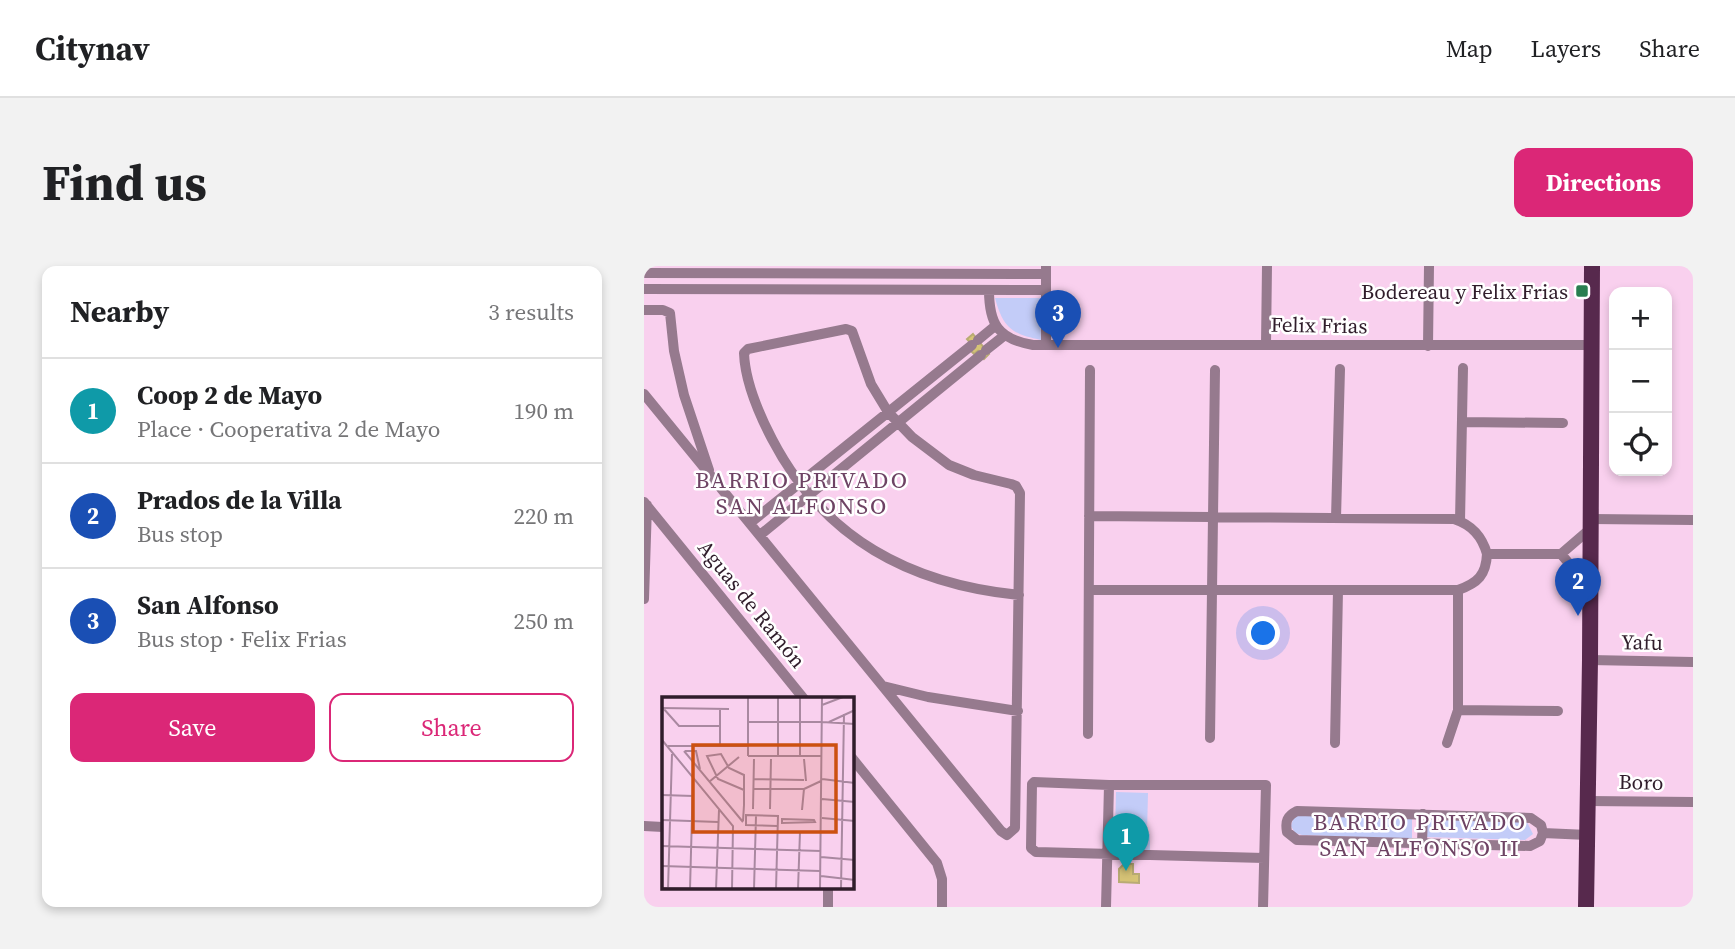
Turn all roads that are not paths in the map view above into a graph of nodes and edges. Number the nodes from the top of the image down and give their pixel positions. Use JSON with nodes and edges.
{"nodes":[{"id":1,"x":1266,"y":266,"type":"edge"},
{"id":2,"x":1429,"y":266,"type":"edge"},
{"id":3,"x":1592,"y":266,"type":"edge"},
{"id":4,"x":846,"y":269,"type":"edge"},
{"id":5,"x":1046,"y":270,"type":"edge"},
{"id":6,"x":644,"y":273,"type":"edge"},
{"id":7,"x":644,"y":289,"type":"edge"},
{"id":8,"x":846,"y":290,"type":"junction"},
{"id":9,"x":989,"y":290,"type":"junction"},
{"id":10,"x":1046,"y":290,"type":"junction"},
{"id":11,"x":644,"y":310,"type":"edge"},
{"id":12,"x":995,"y":326,"type":"junction"},
{"id":13,"x":1005,"y":335,"type":"junction"},
{"id":14,"x":1266,"y":344,"type":"junction"},
{"id":15,"x":1046,"y":345,"type":"junction"},
{"id":16,"x":1592,"y":345,"type":"junction"},
{"id":17,"x":1428,"y":346,"type":"junction"},
{"id":18,"x":1463,"y":368,"type":"dead end"},
{"id":19,"x":1340,"y":369,"type":"dead end"},
{"id":20,"x":1090,"y":370,"type":"dead end"},
{"id":21,"x":1215,"y":370,"type":"dead end"},
{"id":22,"x":644,"y":394,"type":"edge"},
{"id":23,"x":888,"y":412,"type":"junction"},
{"id":24,"x":1462,"y":422,"type":"junction"},
{"id":25,"x":897,"y":423,"type":"junction"},
{"id":26,"x":1563,"y":423,"type":"dead end"},
{"id":27,"x":712,"y":477,"type":"junction"},
{"id":28,"x":799,"y":483,"type":"junction"},
{"id":29,"x":809,"y":496,"type":"junction"},
{"id":30,"x":645,"y":503,"type":"edge"},
{"id":31,"x":1089,"y":516,"type":"junction"},
{"id":32,"x":1214,"y":518,"type":"junction"},
{"id":33,"x":1336,"y":518,"type":"junction"},
{"id":34,"x":1693,"y":520,"type":"edge"},
{"id":35,"x":1460,"y":521,"type":"junction"},
{"id":36,"x":750,"y":523,"type":"junction"},
{"id":37,"x":1591,"y":524,"type":"junction"},
{"id":38,"x":760,"y":535,"type":"junction"},
{"id":39,"x":1487,"y":554,"type":"junction"},
{"id":40,"x":1561,"y":554,"type":"junction"},
{"id":41,"x":1590,"y":588,"type":"junction"},
{"id":42,"x":1089,"y":590,"type":"junction"},
{"id":43,"x":1213,"y":590,"type":"junction"},
{"id":44,"x":1338,"y":590,"type":"junction"},
{"id":45,"x":1458,"y":590,"type":"junction"},
{"id":46,"x":1019,"y":595,"type":"junction"},
{"id":47,"x":644,"y":599,"type":"edge"},
{"id":48,"x":1590,"y":660,"type":"junction"},
{"id":49,"x":1693,"y":662,"type":"edge"},
{"id":50,"x":883,"y":686,"type":"junction"},
{"id":51,"x":802,"y":697,"type":"edge"},
{"id":52,"x":1458,"y":710,"type":"junction"},
{"id":53,"x":1018,"y":711,"type":"junction"},
{"id":54,"x":1558,"y":711,"type":"dead end"},
{"id":55,"x":1088,"y":734,"type":"dead end"},
{"id":56,"x":1210,"y":738,"type":"dead end"},
{"id":57,"x":1335,"y":743,"type":"dead end"},
{"id":58,"x":1447,"y":743,"type":"dead end"},
{"id":59,"x":854,"y":760,"type":"edge"},
{"id":60,"x":1109,"y":785,"type":"junction"},
{"id":61,"x":1588,"y":801,"type":"junction"},
{"id":62,"x":1693,"y":802,"type":"edge"},
{"id":63,"x":1423,"y":814,"type":"junction"},
{"id":64,"x":644,"y":826,"type":"edge"},
{"id":65,"x":662,"y":827,"type":"edge"},
{"id":66,"x":1543,"y":833,"type":"junction"},
{"id":67,"x":1588,"y":835,"type":"junction"},
{"id":68,"x":1422,"y":843,"type":"junction"},
{"id":69,"x":1107,"y":854,"type":"junction"},
{"id":70,"x":1264,"y":858,"type":"junction"},
{"id":71,"x":942,"y":907,"type":"edge"},
{"id":72,"x":1106,"y":907,"type":"edge"},
{"id":73,"x":1263,"y":907,"type":"edge"},
{"id":74,"x":1587,"y":907,"type":"edge"}],
"edges":[{"from":1,"to":14,"type":"street"},
{"from":2,"to":17,"type":"street"},
{"from":3,"to":16,"type":"main road"},
{"from":4,"to":5,"type":"street"},
{"from":4,"to":6,"type":"street"},
{"from":4,"to":8,"type":"street"},
{"from":5,"to":10,"type":"street"},
{"from":7,"to":8,"type":"street"},
{"from":8,"to":9,"type":"street"},
{"from":9,"to":10,"type":"street"},
{"from":9,"to":12,"type":"street"},
{"from":10,"to":15,"type":"street"},
{"from":11,"to":27,"type":"street"},
{"from":12,"to":13,"type":"street"},
{"from":12,"to":23,"type":"street"},
{"from":13,"to":15,"type":"street","name":"Felix Frias"},
{"from":13,"to":25,"type":"street"},
{"from":14,"to":15,"type":"street","name":"Felix Frias"},
{"from":14,"to":17,"type":"street","name":"Felix Frias"},
{"from":16,"to":17,"type":"street","name":"Felix Frias"},
{"from":16,"to":37,"type":"main road"},
{"from":18,"to":24,"type":"street"},
{"from":19,"to":33,"type":"street"},
{"from":20,"to":31,"type":"street"},
{"from":21,"to":32,"type":"street"},
{"from":22,"to":27,"type":"street"},
{"from":23,"to":25,"type":"street"},
{"from":23,"to":28,"type":"street"},
{"from":23,"to":28,"type":"street"},
{"from":24,"to":26,"type":"street"},
{"from":24,"to":35,"type":"street"},
{"from":25,"to":29,"type":"street"},
{"from":25,"to":46,"type":"street"},
{"from":27,"to":36,"type":"street"},
{"from":28,"to":29,"type":"street"},
{"from":28,"to":36,"type":"street"},
{"from":29,"to":38,"type":"street"},
{"from":29,"to":46,"type":"street"},
{"from":30,"to":47,"type":"street"},
{"from":30,"to":51,"type":"street","name":"Aguas de Ramón"},
{"from":31,"to":32,"type":"street"},
{"from":31,"to":42,"type":"street"},
{"from":32,"to":33,"type":"street"},
{"from":32,"to":43,"type":"street"},
{"from":33,"to":35,"type":"street"},
{"from":34,"to":37,"type":"street"},
{"from":35,"to":39,"type":"street"},
{"from":36,"to":38,"type":"street"},
{"from":37,"to":40,"type":"street"},
{"from":37,"to":41,"type":"main road"},
{"from":38,"to":50,"type":"street"},
{"from":39,"to":40,"type":"street"},
{"from":39,"to":45,"type":"street"},
{"from":40,"to":41,"type":"street"},
{"from":41,"to":48,"type":"main road"},
{"from":42,"to":43,"type":"street"},
{"from":42,"to":55,"type":"street"},
{"from":43,"to":44,"type":"street"},
{"from":43,"to":56,"type":"street"},
{"from":44,"to":45,"type":"street"},
{"from":44,"to":57,"type":"street"},
{"from":45,"to":52,"type":"street"},
{"from":46,"to":53,"type":"street"},
{"from":48,"to":49,"type":"street","name":"Yafu"},
{"from":48,"to":61,"type":"main road"},
{"from":50,"to":53,"type":"street"},
{"from":50,"to":53,"type":"street"},
{"from":52,"to":54,"type":"street"},
{"from":52,"to":58,"type":"street"},
{"from":59,"to":71,"type":"street"},
{"from":60,"to":69,"type":"street"},
{"from":60,"to":69,"type":"street"},
{"from":60,"to":70,"type":"street"},
{"from":61,"to":62,"type":"street","name":"Boro"},
{"from":61,"to":67,"type":"main road"},
{"from":63,"to":66,"type":"street"},
{"from":63,"to":68,"type":"street"},
{"from":63,"to":68,"type":"street"},
{"from":64,"to":65,"type":"street"},
{"from":66,"to":67,"type":"street"},
{"from":66,"to":68,"type":"street"},
{"from":67,"to":74,"type":"main road"},
{"from":69,"to":70,"type":"street"},
{"from":69,"to":72,"type":"street"},
{"from":70,"to":73,"type":"street"}]}
